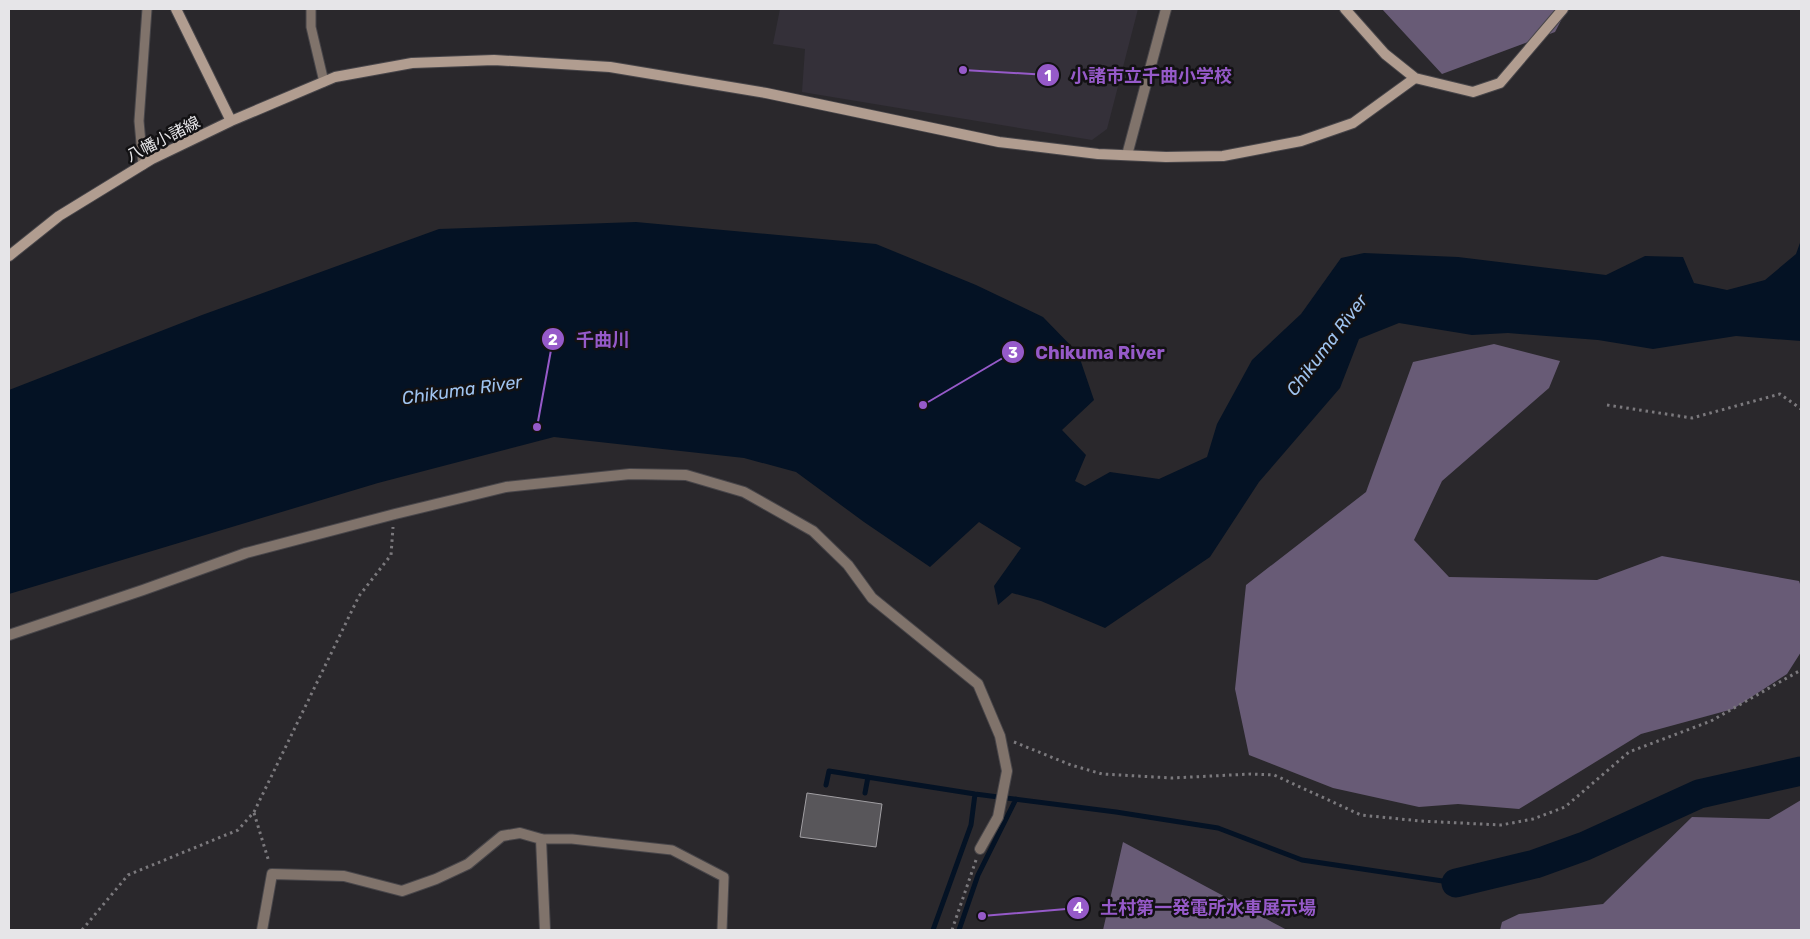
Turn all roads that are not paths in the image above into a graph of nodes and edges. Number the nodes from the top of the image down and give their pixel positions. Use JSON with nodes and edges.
{"nodes":[{"id":1,"x":147,"y":9,"type":"edge"},
{"id":2,"x":176,"y":9,"type":"edge"},
{"id":3,"x":311,"y":9,"type":"edge"},
{"id":4,"x":1166,"y":9,"type":"edge"},
{"id":5,"x":1345,"y":9,"type":"edge"},
{"id":6,"x":1563,"y":9,"type":"edge"},
{"id":7,"x":1415,"y":78,"type":"junction"},
{"id":8,"x":324,"y":82,"type":"junction"},
{"id":9,"x":231,"y":121,"type":"junction"},
{"id":10,"x":1127,"y":155,"type":"junction"},
{"id":11,"x":143,"y":165,"type":"junction"},
{"id":12,"x":9,"y":256,"type":"edge"},
{"id":13,"x":9,"y":635,"type":"edge"},
{"id":14,"x":541,"y":839,"type":"junction"},
{"id":15,"x":980,"y":849,"type":"road end"},
{"id":16,"x":262,"y":930,"type":"edge"},
{"id":17,"x":546,"y":930,"type":"edge"},
{"id":18,"x":722,"y":930,"type":"edge"}],
"edges":[{"from":1,"to":11,"type":"lane"},
{"from":2,"to":9,"type":"street"},
{"from":3,"to":8,"type":"lane"},
{"from":4,"to":10,"type":"street"},
{"from":5,"to":7,"type":"street"},
{"from":6,"to":7,"type":"street"},
{"from":7,"to":10,"type":"street","name":"八幡小諸線"},
{"from":8,"to":9,"type":"street","name":"八幡小諸線"},
{"from":8,"to":10,"type":"street","name":"八幡小諸線"},
{"from":9,"to":11,"type":"street","name":"八幡小諸線"},
{"from":11,"to":12,"type":"street","name":"八幡小諸線"},
{"from":13,"to":15,"type":"street"},
{"from":14,"to":16,"type":"street"},
{"from":14,"to":17,"type":"street"},
{"from":14,"to":18,"type":"lane"}]}
